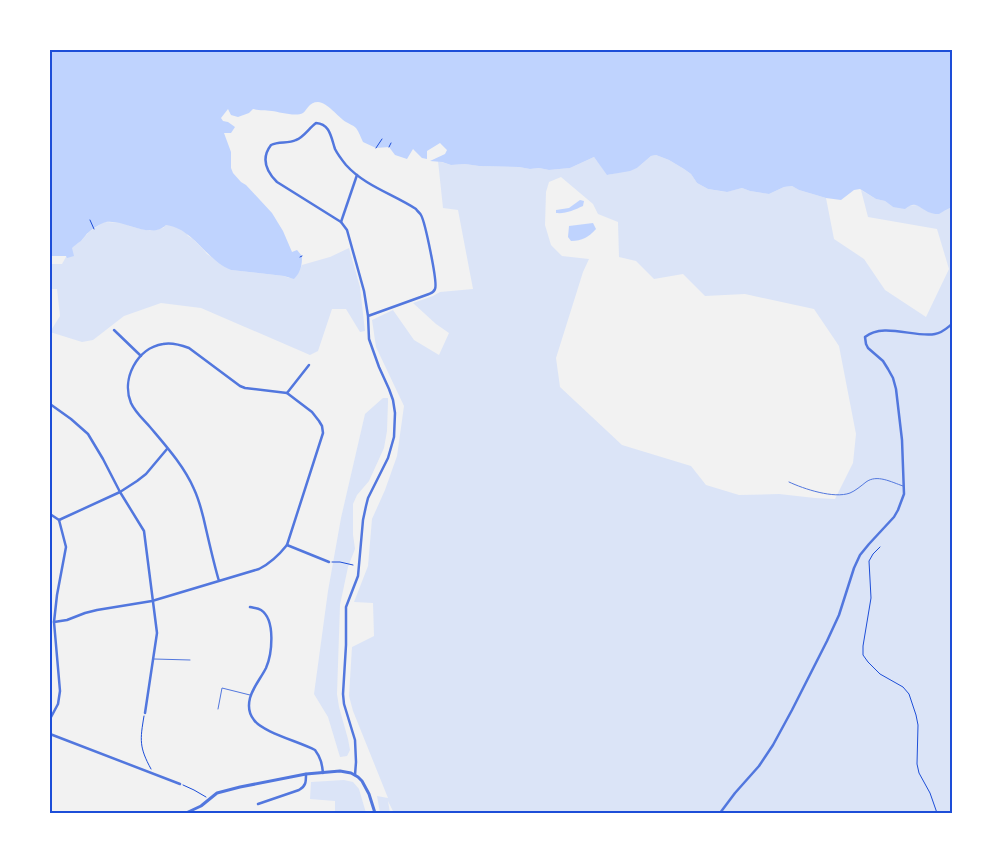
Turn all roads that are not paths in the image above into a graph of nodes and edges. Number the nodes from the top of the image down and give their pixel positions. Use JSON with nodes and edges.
{"nodes":[{"id":1,"x":357,"y":175,"type":"junction"},
{"id":2,"x":342,"y":222,"type":"junction"},
{"id":3,"x":952,"y":277,"type":"edge"},
{"id":4,"x":952,"y":293,"type":"edge"},
{"id":5,"x":368,"y":316,"type":"junction"},
{"id":6,"x":952,"y":324,"type":"edge"},
{"id":7,"x":114,"y":330,"type":"dead end"},
{"id":8,"x":141,"y":356,"type":"junction"},
{"id":9,"x":309,"y":365,"type":"dead end"},
{"id":10,"x":287,"y":393,"type":"junction"},
{"id":11,"x":50,"y":404,"type":"edge"},
{"id":12,"x":167,"y":449,"type":"junction"},
{"id":13,"x":789,"y":482,"type":"dead end"},
{"id":14,"x":904,"y":487,"type":"junction"},
{"id":15,"x":120,"y":492,"type":"junction"},
{"id":16,"x":50,"y":514,"type":"edge"},
{"id":17,"x":59,"y":520,"type":"junction"},
{"id":18,"x":287,"y":544,"type":"junction"},
{"id":19,"x":329,"y":562,"type":"road end"},
{"id":20,"x":218,"y":581,"type":"junction"},
{"id":21,"x":152,"y":601,"type":"junction"},
{"id":22,"x":250,"y":607,"type":"dead end"},
{"id":23,"x":54,"y":622,"type":"junction"},
{"id":24,"x":153,"y":659,"type":"junction"},
{"id":25,"x":190,"y":660,"type":"dead end"},
{"id":26,"x":251,"y":695,"type":"junction"},
{"id":27,"x":218,"y":709,"type":"dead end"},
{"id":28,"x":145,"y":712,"type":"road end"},
{"id":29,"x":50,"y":719,"type":"edge"},
{"id":30,"x":50,"y":734,"type":"edge"},
{"id":31,"x":323,"y":773,"type":"junction"},
{"id":32,"x":306,"y":774,"type":"junction"},
{"id":33,"x":355,"y":775,"type":"junction"},
{"id":34,"x":180,"y":784,"type":"road end"},
{"id":35,"x":258,"y":804,"type":"dead end"},
{"id":36,"x":186,"y":813,"type":"edge"},
{"id":37,"x":375,"y":813,"type":"edge"},
{"id":38,"x":720,"y":813,"type":"edge"}],
"edges":[{"from":1,"to":2,"type":"street"},
{"from":1,"to":2,"type":"street"},
{"from":1,"to":5,"type":"street"},
{"from":2,"to":5,"type":"street"},
{"from":3,"to":4,"type":"street"},
{"from":5,"to":33,"type":"street"},
{"from":6,"to":14,"type":"street"},
{"from":7,"to":8,"type":"street"},
{"from":8,"to":10,"type":"street"},
{"from":8,"to":12,"type":"street"},
{"from":9,"to":10,"type":"street"},
{"from":10,"to":18,"type":"street"},
{"from":11,"to":15,"type":"street"},
{"from":12,"to":15,"type":"street"},
{"from":12,"to":20,"type":"street"},
{"from":13,"to":14,"type":"lane"},
{"from":14,"to":38,"type":"street"},
{"from":15,"to":17,"type":"street"},
{"from":15,"to":21,"type":"street"},
{"from":16,"to":17,"type":"street"},
{"from":17,"to":23,"type":"street"},
{"from":18,"to":19,"type":"street"},
{"from":18,"to":20,"type":"street"},
{"from":20,"to":21,"type":"street"},
{"from":21,"to":23,"type":"street"},
{"from":21,"to":24,"type":"street"},
{"from":22,"to":26,"type":"street"},
{"from":23,"to":29,"type":"street"},
{"from":24,"to":25,"type":"lane"},
{"from":24,"to":28,"type":"street"},
{"from":26,"to":27,"type":"lane"},
{"from":26,"to":31,"type":"street"},
{"from":30,"to":34,"type":"street"},
{"from":31,"to":32,"type":"street"},
{"from":31,"to":33,"type":"street"},
{"from":32,"to":35,"type":"street"},
{"from":32,"to":36,"type":"street"},
{"from":33,"to":37,"type":"street"}]}
